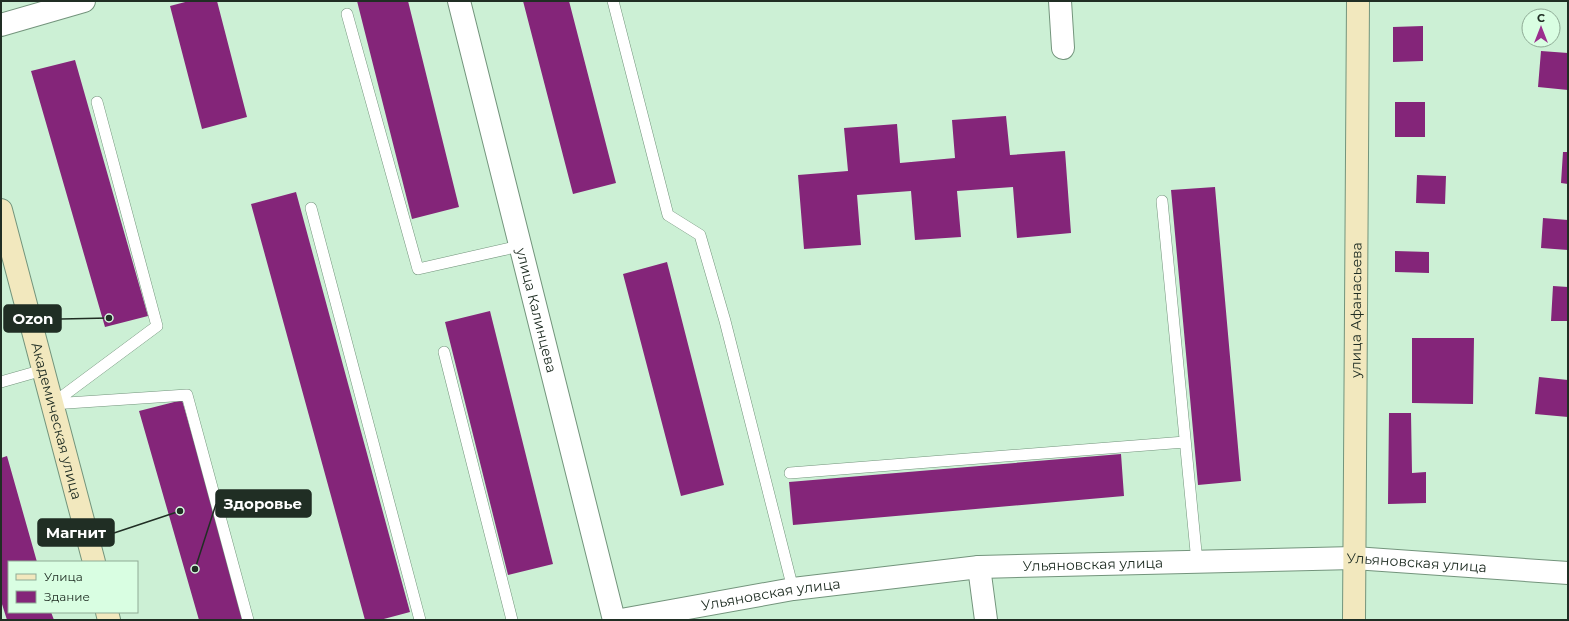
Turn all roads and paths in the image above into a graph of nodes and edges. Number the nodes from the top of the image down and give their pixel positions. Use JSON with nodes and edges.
{"nodes":[{"id":1,"x":84,"y":1,"type":"edge"},
{"id":2,"x":459,"y":1,"type":"edge"},
{"id":3,"x":613,"y":1,"type":"edge"},
{"id":4,"x":1060,"y":1,"type":"edge"},
{"id":5,"x":1358,"y":1,"type":"edge"},
{"id":6,"x":347,"y":14,"type":"dead end"},
{"id":7,"x":1,"y":26,"type":"edge"},
{"id":8,"x":1063,"y":48,"type":"dead end"},
{"id":9,"x":96,"y":102,"type":"dead end"},
{"id":10,"x":1162,"y":201,"type":"dead end"},
{"id":11,"x":311,"y":208,"type":"dead end"},
{"id":12,"x":1,"y":210,"type":"edge"},
{"id":13,"x":520,"y":246,"type":"junction"},
{"id":14,"x":444,"y":352,"type":"dead end"},
{"id":15,"x":43,"y":370,"type":"junction"},
{"id":16,"x":1,"y":382,"type":"edge"},
{"id":17,"x":52,"y":404,"type":"junction"},
{"id":18,"x":1185,"y":442,"type":"junction"},
{"id":19,"x":790,"y":473,"type":"dead end"},
{"id":20,"x":1354,"y":558,"type":"junction"},
{"id":21,"x":94,"y":561,"type":"edge"},
{"id":22,"x":1197,"y":562,"type":"junction"},
{"id":23,"x":979,"y":567,"type":"junction"},
{"id":24,"x":1568,"y":573,"type":"edge"},
{"id":25,"x":793,"y":589,"type":"junction"},
{"id":26,"x":248,"y":620,"type":"edge"},
{"id":27,"x":420,"y":620,"type":"edge"},
{"id":28,"x":512,"y":620,"type":"edge"},
{"id":29,"x":614,"y":620,"type":"edge"},
{"id":30,"x":621,"y":620,"type":"edge"},
{"id":31,"x":986,"y":620,"type":"edge"},
{"id":32,"x":1354,"y":620,"type":"edge"}],
"edges":[{"from":1,"to":7,"type":"street"},
{"from":2,"to":13,"type":"street","name":"улица Калинцева"},
{"from":3,"to":25,"type":"lane"},
{"from":4,"to":8,"type":"street"},
{"from":5,"to":20,"type":"street","name":"улица Афанасьева"},
{"from":6,"to":13,"type":"lane"},
{"from":9,"to":17,"type":"lane"},
{"from":10,"to":18,"type":"lane"},
{"from":11,"to":27,"type":"lane"},
{"from":12,"to":15,"type":"street","name":"Академическая улица"},
{"from":13,"to":29,"type":"street","name":"улица Калинцева"},
{"from":14,"to":28,"type":"lane"},
{"from":15,"to":16,"type":"lane"},
{"from":15,"to":17,"type":"street","name":"Академическая улица"},
{"from":17,"to":21,"type":"street","name":"Академическая улица"},
{"from":17,"to":26,"type":"lane"},
{"from":18,"to":19,"type":"lane"},
{"from":18,"to":22,"type":"lane"},
{"from":20,"to":22,"type":"street","name":"Ульяновская улица"},
{"from":20,"to":24,"type":"street","name":"Ульяновская улица"},
{"from":20,"to":32,"type":"street","name":"улица Афанасьева"},
{"from":22,"to":23,"type":"street","name":"Ульяновская улица"},
{"from":23,"to":25,"type":"street","name":"Ульяновская улица"},
{"from":23,"to":31,"type":"street"},
{"from":25,"to":30,"type":"street","name":"Ульяновская улица"}]}
